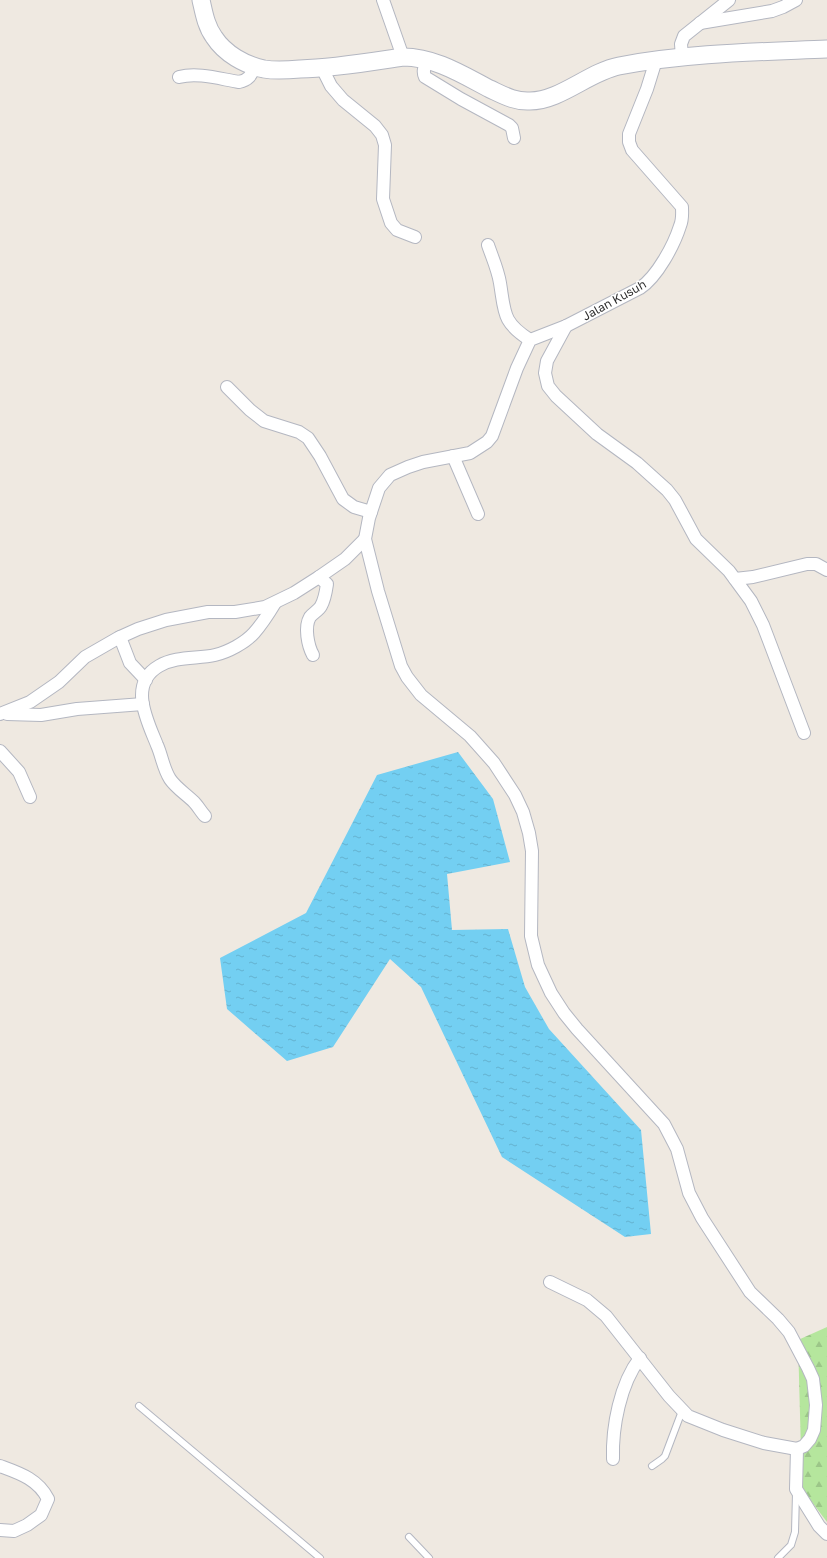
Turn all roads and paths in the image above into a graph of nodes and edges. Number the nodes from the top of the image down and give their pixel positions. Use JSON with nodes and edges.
{"nodes":[{"id":1,"x":201,"y":0,"type":"edge"},
{"id":2,"x":729,"y":0,"type":"edge"},
{"id":3,"x":796,"y":0,"type":"edge"},
{"id":4,"x":385,"y":1,"type":"edge"},
{"id":5,"x":700,"y":23,"type":"junction"},
{"id":6,"x":827,"y":49,"type":"edge"},
{"id":7,"x":403,"y":57,"type":"junction"},
{"id":8,"x":682,"y":57,"type":"junction"},
{"id":9,"x":427,"y":60,"type":"junction"},
{"id":10,"x":656,"y":60,"type":"junction"},
{"id":11,"x":255,"y":67,"type":"junction"},
{"id":12,"x":322,"y":68,"type":"junction"},
{"id":13,"x":179,"y":77,"type":"dead end"},
{"id":14,"x":514,"y":138,"type":"dead end"},
{"id":15,"x":415,"y":236,"type":"dead end"},
{"id":16,"x":488,"y":244,"type":"dead end"},
{"id":17,"x":566,"y":326,"type":"junction"},
{"id":18,"x":530,"y":340,"type":"junction"},
{"id":19,"x":227,"y":387,"type":"dead end"},
{"id":20,"x":453,"y":456,"type":"junction"},
{"id":21,"x":371,"y":512,"type":"junction"},
{"id":22,"x":478,"y":514,"type":"dead end"},
{"id":23,"x":365,"y":539,"type":"junction"},
{"id":24,"x":827,"y":570,"type":"edge"},
{"id":25,"x":319,"y":577,"type":"junction"},
{"id":26,"x":735,"y":579,"type":"junction"},
{"id":27,"x":276,"y":602,"type":"junction"},
{"id":28,"x":120,"y":637,"type":"junction"},
{"id":29,"x":313,"y":655,"type":"dead end"},
{"id":30,"x":146,"y":680,"type":"junction"},
{"id":31,"x":143,"y":704,"type":"junction"},
{"id":32,"x":0,"y":714,"type":"edge"},
{"id":33,"x":804,"y":733,"type":"dead end"},
{"id":34,"x":0,"y":751,"type":"edge"},
{"id":35,"x":30,"y":797,"type":"dead end"},
{"id":36,"x":205,"y":816,"type":"dead end"},
{"id":37,"x":550,"y":1282,"type":"dead end"},
{"id":38,"x":640,"y":1358,"type":"junction"},
{"id":39,"x":139,"y":1406,"type":"dead end"},
{"id":40,"x":682,"y":1411,"type":"junction"},
{"id":41,"x":796,"y":1449,"type":"junction"},
{"id":42,"x":613,"y":1459,"type":"dead end"},
{"id":43,"x":0,"y":1466,"type":"edge"},
{"id":44,"x":652,"y":1466,"type":"dead end"},
{"id":45,"x":796,"y":1489,"type":"junction"},
{"id":46,"x":0,"y":1530,"type":"edge"},
{"id":47,"x":827,"y":1534,"type":"edge"},
{"id":48,"x":409,"y":1537,"type":"dead end"},
{"id":49,"x":320,"y":1558,"type":"edge"},
{"id":50,"x":429,"y":1558,"type":"edge"},
{"id":51,"x":778,"y":1558,"type":"edge"}],
"edges":[{"from":1,"to":11,"type":"street"},
{"from":2,"to":5,"type":"street"},
{"from":3,"to":5,"type":"street"},
{"from":4,"to":7,"type":"street"},
{"from":5,"to":8,"type":"street"},
{"from":6,"to":8,"type":"street"},
{"from":7,"to":9,"type":"street"},
{"from":7,"to":12,"type":"street"},
{"from":8,"to":10,"type":"street"},
{"from":9,"to":10,"type":"street"},
{"from":9,"to":14,"type":"street"},
{"from":10,"to":17,"type":"street","name":"Jalan Kusuh"},
{"from":11,"to":12,"type":"street"},
{"from":11,"to":13,"type":"street"},
{"from":12,"to":15,"type":"street"},
{"from":16,"to":18,"type":"street"},
{"from":17,"to":18,"type":"street"},
{"from":17,"to":26,"type":"street"},
{"from":18,"to":20,"type":"street"},
{"from":19,"to":21,"type":"street"},
{"from":20,"to":21,"type":"street"},
{"from":20,"to":22,"type":"street"},
{"from":21,"to":23,"type":"street"},
{"from":23,"to":25,"type":"street"},
{"from":23,"to":41,"type":"street"},
{"from":24,"to":26,"type":"street"},
{"from":25,"to":27,"type":"street"},
{"from":25,"to":29,"type":"street"},
{"from":26,"to":33,"type":"street"},
{"from":27,"to":28,"type":"street"},
{"from":27,"to":30,"type":"street"},
{"from":28,"to":30,"type":"street"},
{"from":28,"to":32,"type":"street"},
{"from":30,"to":31,"type":"street"},
{"from":31,"to":32,"type":"street"},
{"from":31,"to":36,"type":"street"},
{"from":34,"to":35,"type":"street"},
{"from":37,"to":38,"type":"street"},
{"from":38,"to":40,"type":"street"},
{"from":38,"to":42,"type":"street"},
{"from":39,"to":49,"type":"lane"},
{"from":40,"to":41,"type":"street"},
{"from":40,"to":44,"type":"lane"},
{"from":41,"to":45,"type":"street"},
{"from":43,"to":46,"type":"street"},
{"from":45,"to":47,"type":"street"},
{"from":45,"to":51,"type":"lane"},
{"from":48,"to":50,"type":"lane"}]}
